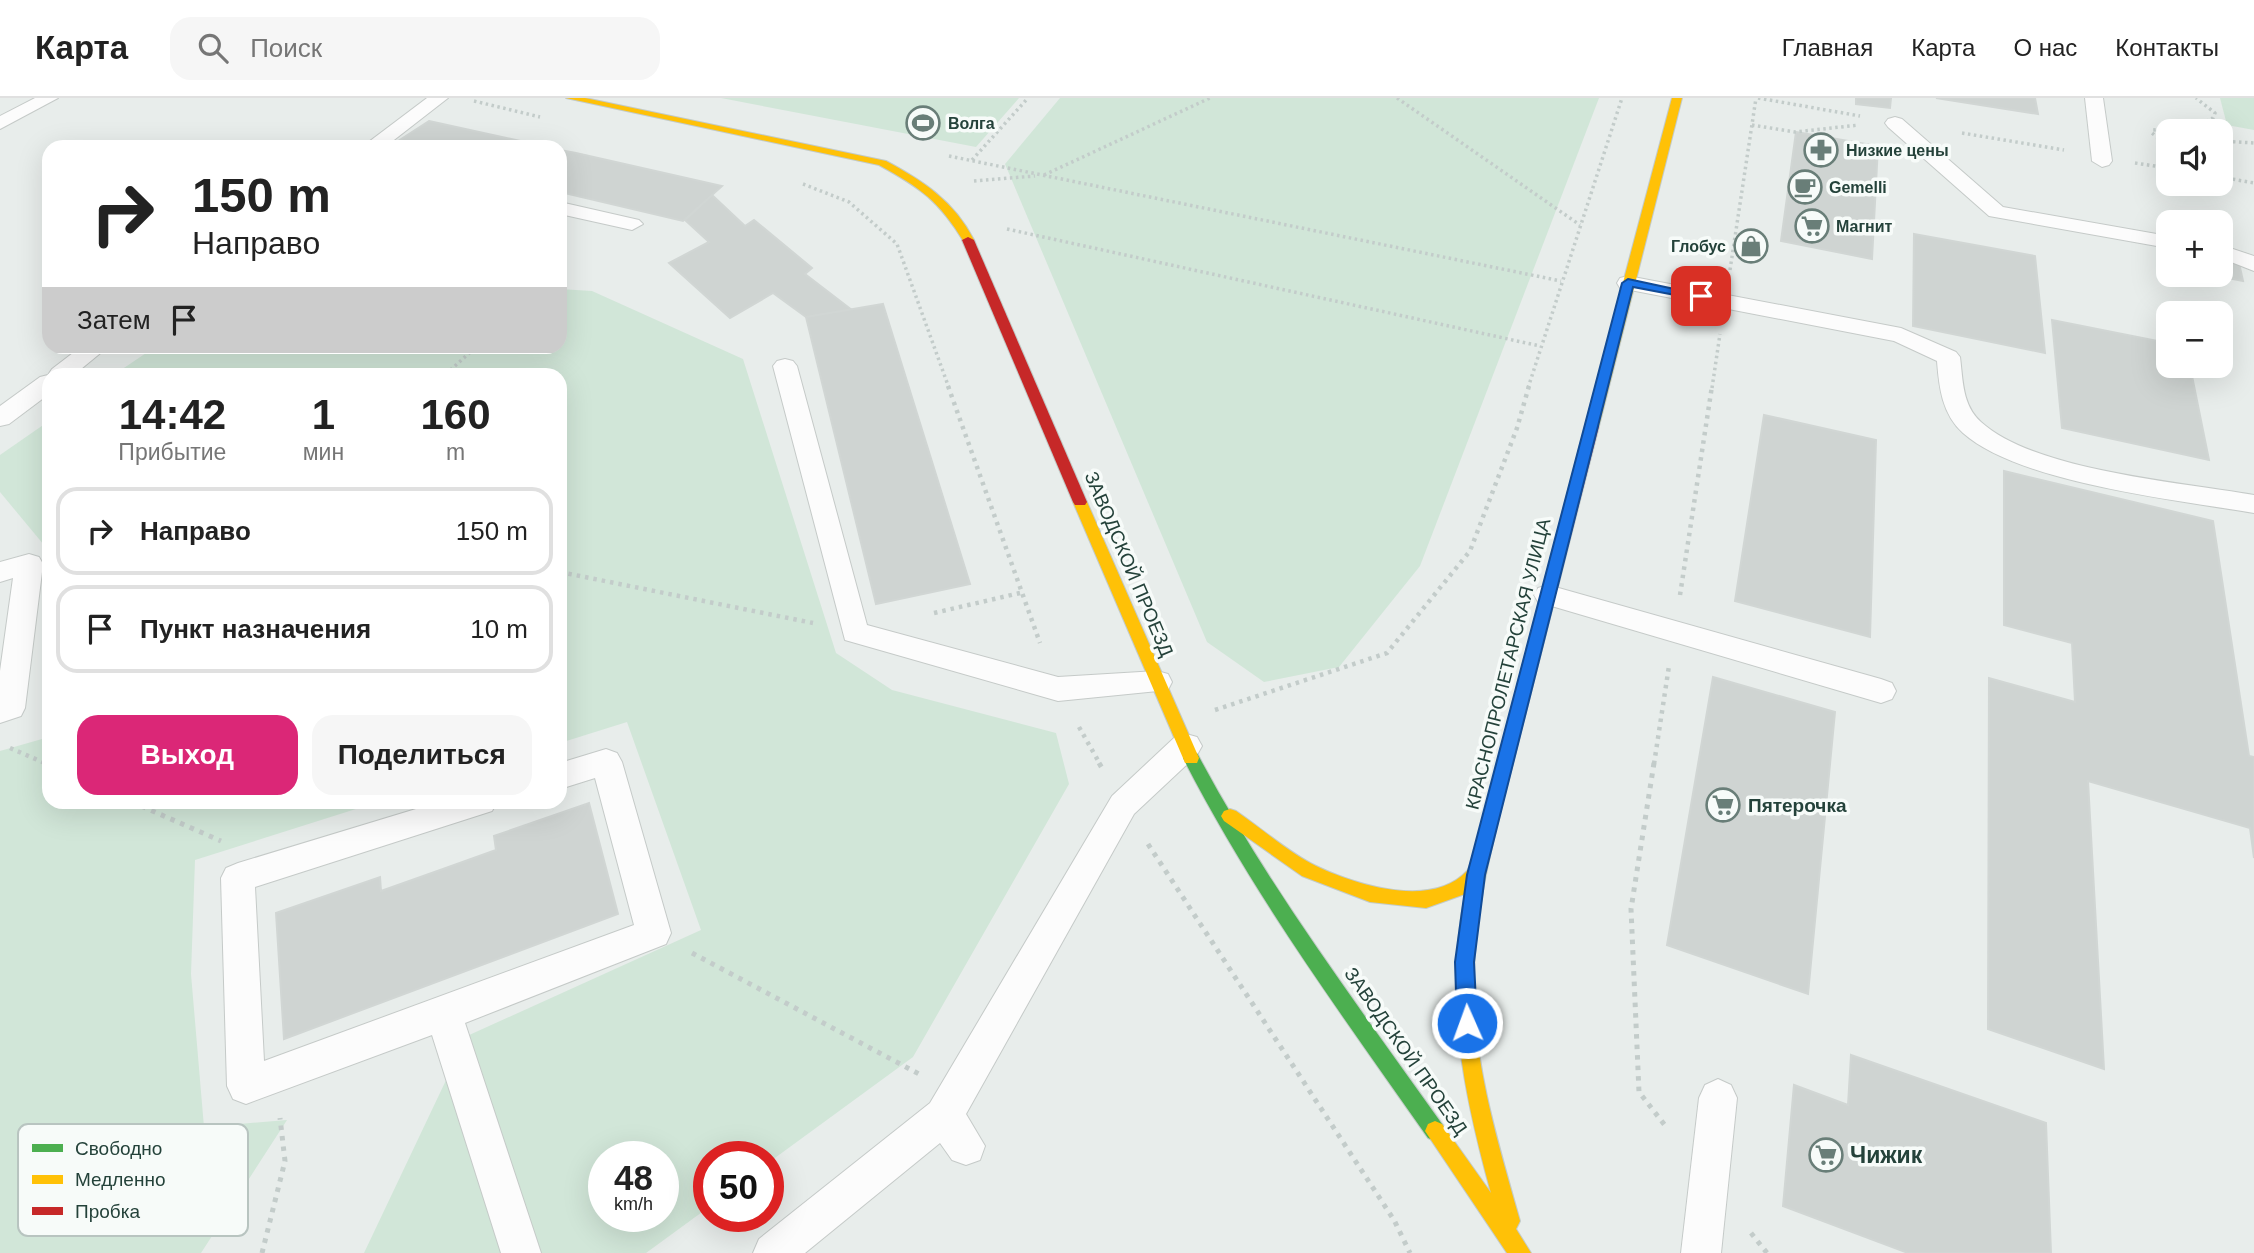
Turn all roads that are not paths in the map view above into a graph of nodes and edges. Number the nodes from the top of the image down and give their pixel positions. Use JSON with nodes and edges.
{"nodes":[{"id":1,"x":49,"y":98,"type":"edge"},
{"id":2,"x":439,"y":98,"type":"edge"},
{"id":3,"x":571,"y":98,"type":"edge"},
{"id":4,"x":1677,"y":98,"type":"edge"},
{"id":5,"x":2094,"y":98,"type":"edge"},
{"id":6,"x":0,"y":123,"type":"edge"},
{"id":7,"x":1895,"y":123,"type":"dead end"},
{"id":8,"x":382,"y":140,"type":"edge"},
{"id":9,"x":2102,"y":160,"type":"dead end"},
{"id":10,"x":567,"y":210,"type":"edge"},
{"id":11,"x":632,"y":224,"type":"dead end"},
{"id":12,"x":2156,"y":240,"type":"edge"},
{"id":13,"x":2233,"y":256,"type":"edge"},
{"id":14,"x":2254,"y":264,"type":"edge"},
{"id":15,"x":1628,"y":283,"type":"junction"},
{"id":16,"x":87,"y":354,"type":"edge"},
{"id":17,"x":785,"y":366,"type":"dead end"},
{"id":18,"x":68,"y":368,"type":"edge"},
{"id":19,"x":42,"y":388,"type":"edge"},
{"id":20,"x":0,"y":418,"type":"edge"},
{"id":21,"x":2254,"y":504,"type":"edge"},
{"id":22,"x":0,"y":572,"type":"edge"},
{"id":23,"x":1548,"y":595,"type":"junction"},
{"id":24,"x":1157,"y":682,"type":"junction"},
{"id":25,"x":1881,"y":691,"type":"dead end"},
{"id":26,"x":0,"y":711,"type":"edge"},
{"id":27,"x":1180,"y":735,"type":"junction"},
{"id":28,"x":567,"y":774,"type":"edge"},
{"id":29,"x":1214,"y":805,"type":"junction"},
{"id":30,"x":459,"y":809,"type":"edge"},
{"id":31,"x":1476,"y":875,"type":"junction"},
{"id":32,"x":444,"y":1014,"type":"junction"},
{"id":33,"x":1718,"y":1098,"type":"dead end"},
{"id":34,"x":1518,"y":1250,"type":"edge"},
{"id":35,"x":521,"y":1253,"type":"edge"},
{"id":36,"x":773,"y":1253,"type":"edge"},
{"id":37,"x":1701,"y":1253,"type":"edge"}],
"edges":[{"from":1,"to":6,"type":"lane"},
{"from":2,"to":8,"type":"lane"},
{"from":3,"to":24,"type":"street","name":"ЗАВОДСКОЙ ПРОЕЗД"},
{"from":4,"to":15,"type":"street","name":"КРАСНОПРОЛЕТАРСКАЯ УЛИЦА"},
{"from":5,"to":9,"type":"lane"},
{"from":7,"to":12,"type":"lane"},
{"from":10,"to":11,"type":"lane"},
{"from":13,"to":14,"type":"lane"},
{"from":15,"to":21,"type":"lane"},
{"from":15,"to":23,"type":"street","name":"КРАСНОПРОЛЕТАРСКАЯ УЛИЦА"},
{"from":16,"to":18,"type":"lane"},
{"from":17,"to":24,"type":"lane"},
{"from":19,"to":20,"type":"lane"},
{"from":22,"to":26,"type":"lane"},
{"from":23,"to":25,"type":"lane"},
{"from":23,"to":31,"type":"street","name":"КРАСНОПРОЛЕТАРСКАЯ УЛИЦА"},
{"from":24,"to":27,"type":"street","name":"ЗАВОДСКОЙ ПРОЕЗД"},
{"from":27,"to":29,"type":"street","name":"ЗАВОДСКОЙ ПРОЕЗД"},
{"from":27,"to":36,"type":"lane"},
{"from":28,"to":32,"type":"lane"},
{"from":29,"to":31,"type":"street"},
{"from":29,"to":34,"type":"street","name":"ЗАВОДСКОЙ ПРОЕЗД"},
{"from":30,"to":32,"type":"lane"},
{"from":31,"to":34,"type":"street","name":"КРАСНОПРОЛЕТАРСКАЯ УЛИЦА"},
{"from":32,"to":35,"type":"lane"},
{"from":33,"to":37,"type":"lane"}]}
